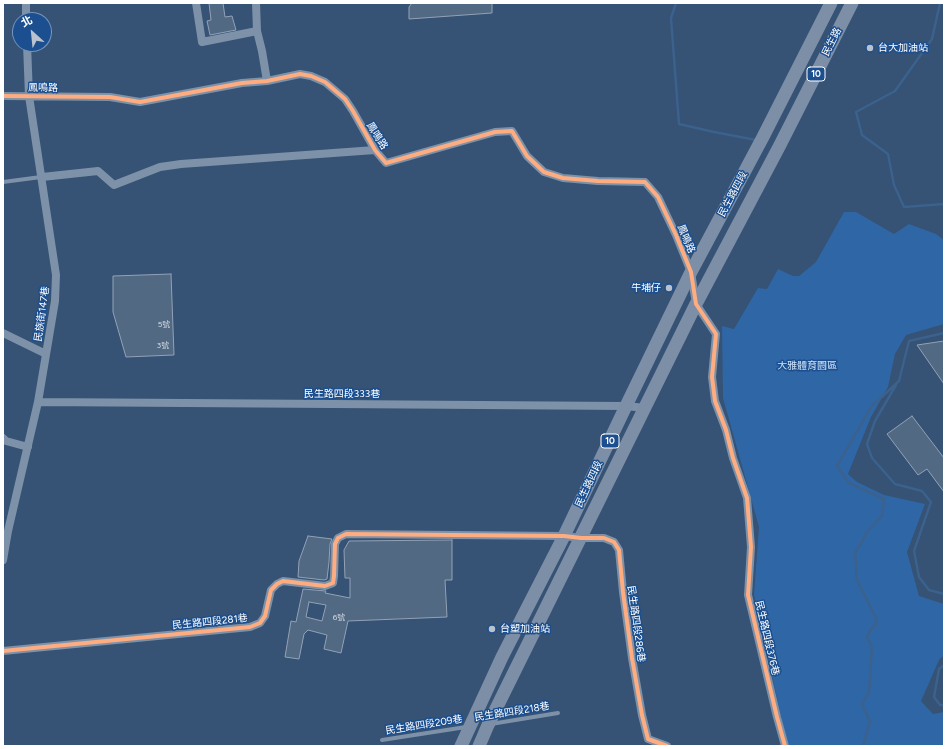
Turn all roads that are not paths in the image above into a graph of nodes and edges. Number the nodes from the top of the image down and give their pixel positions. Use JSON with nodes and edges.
{"nodes":[{"id":1,"x":196,"y":3,"type":"edge"},
{"id":2,"x":256,"y":3,"type":"edge"},
{"id":3,"x":831,"y":3,"type":"edge"},
{"id":4,"x":852,"y":3,"type":"edge"},
{"id":5,"x":257,"y":32,"type":"junction"},
{"id":6,"x":26,"y":52,"type":"edge"},
{"id":7,"x":267,"y":81,"type":"junction"},
{"id":8,"x":3,"y":96,"type":"edge"},
{"id":9,"x":29,"y":96,"type":"junction"},
{"id":10,"x":763,"y":137,"type":"joint"},
{"id":11,"x":780,"y":145,"type":"joint"},
{"id":12,"x":375,"y":150,"type":"junction"},
{"id":13,"x":42,"y":177,"type":"junction"},
{"id":14,"x":3,"y":182,"type":"edge"},
{"id":15,"x":691,"y":272,"type":"junction"},
{"id":16,"x":696,"y":304,"type":"junction"},
{"id":17,"x":3,"y":333,"type":"edge"},
{"id":18,"x":46,"y":354,"type":"junction"},
{"id":19,"x":38,"y":402,"type":"junction"},
{"id":20,"x":626,"y":406,"type":"junction"},
{"id":21,"x":645,"y":408,"type":"junction"},
{"id":22,"x":3,"y":438,"type":"edge"},
{"id":23,"x":28,"y":447,"type":"junction"},
{"id":24,"x":6,"y":531,"type":"edge"},
{"id":25,"x":564,"y":536,"type":"junction"},
{"id":26,"x":581,"y":538,"type":"junction"},
{"id":27,"x":3,"y":560,"type":"edge"},
{"id":28,"x":3,"y":651,"type":"edge"},
{"id":29,"x":558,"y":713,"type":"dead end"},
{"id":30,"x":479,"y":726,"type":"junction"},
{"id":31,"x":382,"y":740,"type":"dead end"},
{"id":32,"x":460,"y":746,"type":"edge"},
{"id":33,"x":479,"y":746,"type":"edge"},
{"id":34,"x":667,"y":746,"type":"edge"},
{"id":35,"x":785,"y":746,"type":"edge"}],
"edges":[{"from":1,"to":5,"type":"street"},
{"from":2,"to":5,"type":"street"},
{"from":3,"to":10,"type":"main road","name":"民生路","number":"10"},
{"from":4,"to":11,"type":"main road","name":"民生路","number":"10"},
{"from":5,"to":7,"type":"street"},
{"from":6,"to":9,"type":"street","name":"民族街147巷"},
{"from":7,"to":9,"type":"street","name":"鳳鳴路"},
{"from":7,"to":12,"type":"street","name":"鳳鳴路"},
{"from":8,"to":9,"type":"street","name":"鳳鳴路"},
{"from":9,"to":13,"type":"street","name":"民族街147巷"},
{"from":10,"to":15,"type":"main road","name":"民生路四段","number":"10"},
{"from":11,"to":16,"type":"main road","name":"民生路四段","number":"10"},
{"from":12,"to":13,"type":"street"},
{"from":12,"to":15,"type":"street","name":"鳳鳴路"},
{"from":13,"to":14,"type":"lane"},
{"from":13,"to":18,"type":"street","name":"民族街147巷"},
{"from":15,"to":16,"type":"street","name":"鳳鳴路"},
{"from":15,"to":20,"type":"main road","name":"民生路四段","number":"10"},
{"from":16,"to":21,"type":"main road","name":"民生路四段","number":"10"},
{"from":16,"to":35,"type":"street","name":"民生路四段376巷"},
{"from":17,"to":18,"type":"street"},
{"from":18,"to":19,"type":"street","name":"民族街147巷"},
{"from":19,"to":20,"type":"street","name":"民生路四段333巷"},
{"from":19,"to":23,"type":"street","name":"民族街147巷"},
{"from":20,"to":21,"type":"street","name":"民生路四段333巷"},
{"from":20,"to":25,"type":"main road","name":"民生路四段","number":"10"},
{"from":21,"to":26,"type":"main road","name":"民生路四段","number":"10"},
{"from":22,"to":23,"type":"street"},
{"from":23,"to":24,"type":"street","name":"民族街147巷"},
{"from":24,"to":27,"type":"street","name":"民族街147巷"},
{"from":25,"to":26,"type":"street","name":"民生路四段286巷"},
{"from":25,"to":28,"type":"street","name":"民生路四段281巷"},
{"from":25,"to":30,"type":"main road","name":"民生路四段","number":"10"},
{"from":26,"to":30,"type":"main road","name":"民生路四段","number":"10"},
{"from":26,"to":34,"type":"street","name":"民生路四段286巷"},
{"from":29,"to":30,"type":"lane","name":"民生路四段218巷"},
{"from":30,"to":31,"type":"lane","name":"民生路四段209巷"},
{"from":30,"to":32,"type":"main road","name":"民生路四段","number":"10"},
{"from":30,"to":33,"type":"main road","name":"民生路四段","number":"10"}]}
